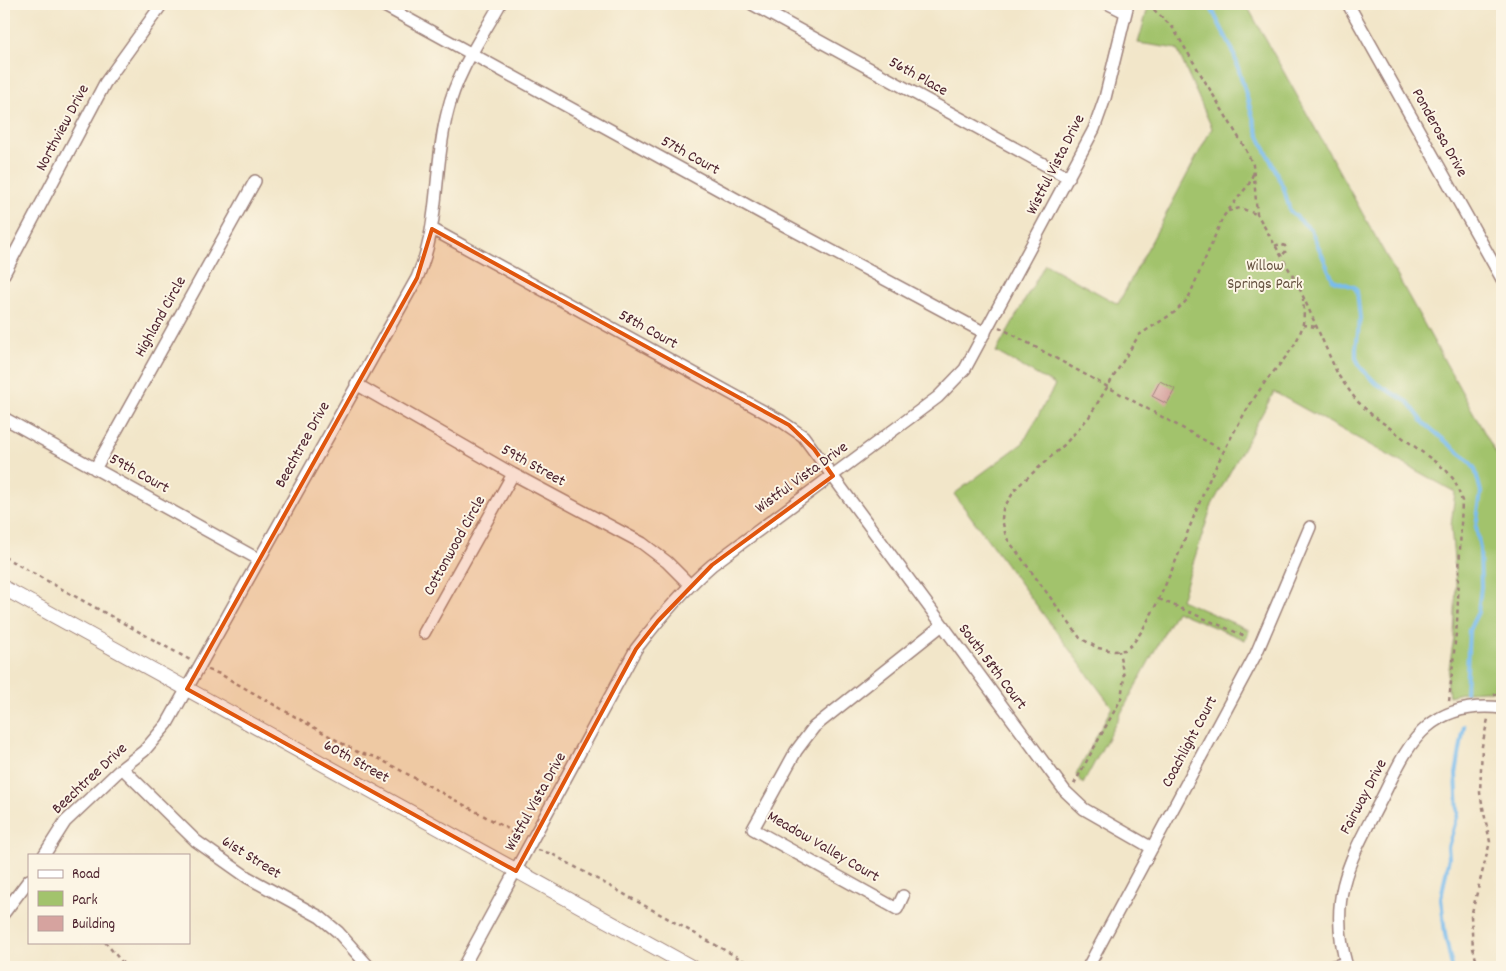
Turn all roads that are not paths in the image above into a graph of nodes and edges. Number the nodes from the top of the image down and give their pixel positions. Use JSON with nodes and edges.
{"nodes":[{"id":1,"x":162,"y":4,"type":"edge"},
{"id":2,"x":381,"y":4,"type":"edge"},
{"id":3,"x":500,"y":4,"type":"edge"},
{"id":4,"x":752,"y":4,"type":"edge"},
{"id":5,"x":1109,"y":4,"type":"edge"},
{"id":6,"x":1348,"y":4,"type":"edge"},
{"id":7,"x":1126,"y":8,"type":"edge"},
{"id":8,"x":473,"y":54,"type":"junction"},
{"id":9,"x":1069,"y":178,"type":"junction"},
{"id":10,"x":255,"y":181,"type":"dead end"},
{"id":11,"x":432,"y":229,"type":"junction"},
{"id":12,"x":4,"y":274,"type":"edge"},
{"id":13,"x":1502,"y":279,"type":"edge"},
{"id":14,"x":988,"y":328,"type":"junction"},
{"id":15,"x":356,"y":384,"type":"junction"},
{"id":16,"x":4,"y":418,"type":"edge"},
{"id":17,"x":95,"y":469,"type":"junction"},
{"id":18,"x":514,"y":474,"type":"junction"},
{"id":19,"x":833,"y":476,"type":"junction"},
{"id":20,"x":1310,"y":527,"type":"dead end"},
{"id":21,"x":258,"y":560,"type":"junction"},
{"id":22,"x":689,"y":584,"type":"junction"},
{"id":23,"x":4,"y":588,"type":"edge"},
{"id":24,"x":941,"y":626,"type":"junction"},
{"id":25,"x":424,"y":634,"type":"dead end"},
{"id":26,"x":186,"y":689,"type":"junction"},
{"id":27,"x":1502,"y":708,"type":"edge"},
{"id":28,"x":122,"y":768,"type":"junction"},
{"id":29,"x":1152,"y":848,"type":"junction"},
{"id":30,"x":45,"y":854,"type":"edge"},
{"id":31,"x":516,"y":871,"type":"junction"},
{"id":32,"x":28,"y":881,"type":"edge"},
{"id":33,"x":903,"y":896,"type":"dead end"},
{"id":34,"x":4,"y":913,"type":"edge"},
{"id":35,"x":1347,"y":965,"type":"edge"},
{"id":36,"x":370,"y":967,"type":"edge"},
{"id":37,"x":463,"y":967,"type":"edge"},
{"id":38,"x":691,"y":967,"type":"edge"},
{"id":39,"x":1088,"y":967,"type":"edge"},
{"id":40,"x":1330,"y":967,"type":"edge"}],
"edges":[{"from":1,"to":12,"type":"street","name":"Northview Drive"},
{"from":2,"to":8,"type":"street","name":"57th Court"},
{"from":3,"to":8,"type":"street","name":"Beechtree Drive"},
{"from":4,"to":9,"type":"street","name":"56th Place"},
{"from":5,"to":7,"type":"street"},
{"from":6,"to":13,"type":"street","name":"Ponderosa Drive"},
{"from":7,"to":9,"type":"street","name":"Wistful Vista Drive"},
{"from":8,"to":11,"type":"street","name":"Beechtree Drive"},
{"from":8,"to":14,"type":"street","name":"57th Court"},
{"from":9,"to":14,"type":"street","name":"Wistful Vista Drive"},
{"from":10,"to":17,"type":"street","name":"Highland Circle"},
{"from":11,"to":15,"type":"street","name":"Beechtree Drive"},
{"from":11,"to":19,"type":"street","name":"58th Court"},
{"from":14,"to":19,"type":"street","name":"Wistful Vista Drive"},
{"from":15,"to":18,"type":"street","name":"59th Street"},
{"from":15,"to":21,"type":"street","name":"Beechtree Drive"},
{"from":16,"to":17,"type":"street","name":"59th Court"},
{"from":17,"to":21,"type":"street","name":"59th Court"},
{"from":18,"to":22,"type":"street","name":"59th Street"},
{"from":18,"to":25,"type":"street","name":"Cottonwood Circle"},
{"from":19,"to":22,"type":"street","name":"Wistful Vista Drive"},
{"from":19,"to":24,"type":"street","name":"South 58th Court"},
{"from":20,"to":29,"type":"street","name":"Coachlight Court"},
{"from":21,"to":26,"type":"street","name":"Beechtree Drive"},
{"from":22,"to":31,"type":"street","name":"Wistful Vista Drive"},
{"from":23,"to":26,"type":"street","name":"60th Street"},
{"from":24,"to":29,"type":"street","name":"South 58th Court"},
{"from":24,"to":33,"type":"street","name":"Meadow Valley Court"},
{"from":26,"to":28,"type":"street","name":"Beechtree Drive"},
{"from":26,"to":31,"type":"street","name":"60th Street"},
{"from":27,"to":35,"type":"street","name":"Fairway Drive"},
{"from":28,"to":30,"type":"street","name":"Beechtree Drive"},
{"from":28,"to":36,"type":"street","name":"61st Street"},
{"from":29,"to":39,"type":"street","name":"Coachlight Court"},
{"from":31,"to":37,"type":"street","name":"Wistful Vista Drive"},
{"from":31,"to":38,"type":"street","name":"60th Street"},
{"from":32,"to":34,"type":"street"},
{"from":35,"to":40,"type":"street"}]}
